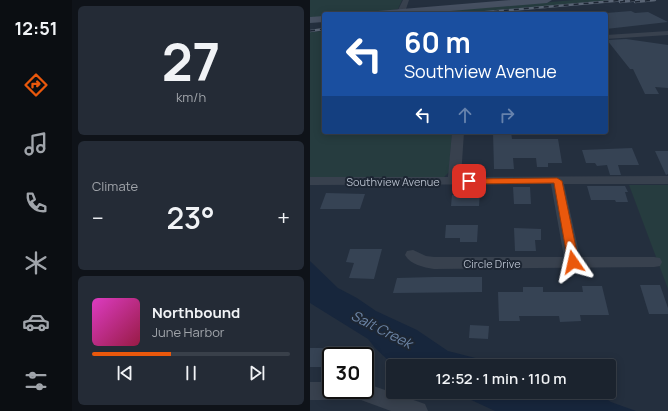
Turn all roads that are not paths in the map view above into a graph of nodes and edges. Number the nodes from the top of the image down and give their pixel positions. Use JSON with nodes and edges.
{"nodes":[{"id":1,"x":406,"y":0,"type":"edge"},
{"id":2,"x":547,"y":0,"type":"edge"},
{"id":3,"x":401,"y":12,"type":"joint"},
{"id":4,"x":322,"y":19,"type":"edge"},
{"id":5,"x":310,"y":20,"type":"edge"},
{"id":6,"x":668,"y":33,"type":"edge"},
{"id":7,"x":608,"y":37,"type":"edge"},
{"id":8,"x":458,"y":134,"type":"edge"},
{"id":9,"x":668,"y":180,"type":"edge"},
{"id":10,"x":310,"y":181,"type":"edge"},
{"id":11,"x":454,"y":181,"type":"junction"},
{"id":12,"x":557,"y":181,"type":"junction"},
{"id":13,"x":413,"y":255,"type":"dead end"},
{"id":14,"x":573,"y":262,"type":"junction"},
{"id":15,"x":654,"y":262,"type":"dead end"},
{"id":16,"x":310,"y":391,"type":"edge"},
{"id":17,"x":417,"y":411,"type":"edge"}],
"edges":[{"from":1,"to":3,"type":"street"},
{"from":2,"to":3,"type":"street"},
{"from":4,"to":5,"type":"street"},
{"from":6,"to":7,"type":"street"},
{"from":8,"to":11,"type":"street"},
{"from":9,"to":12,"type":"street","name":"Southview Avenue"},
{"from":10,"to":11,"type":"street","name":"Southview Avenue"},
{"from":11,"to":12,"type":"street","name":"Southview Avenue"},
{"from":12,"to":14,"type":"street"},
{"from":13,"to":14,"type":"street","name":"Circle Drive"},
{"from":14,"to":15,"type":"street","name":"Circle Drive"},
{"from":16,"to":17,"type":"street"}]}
